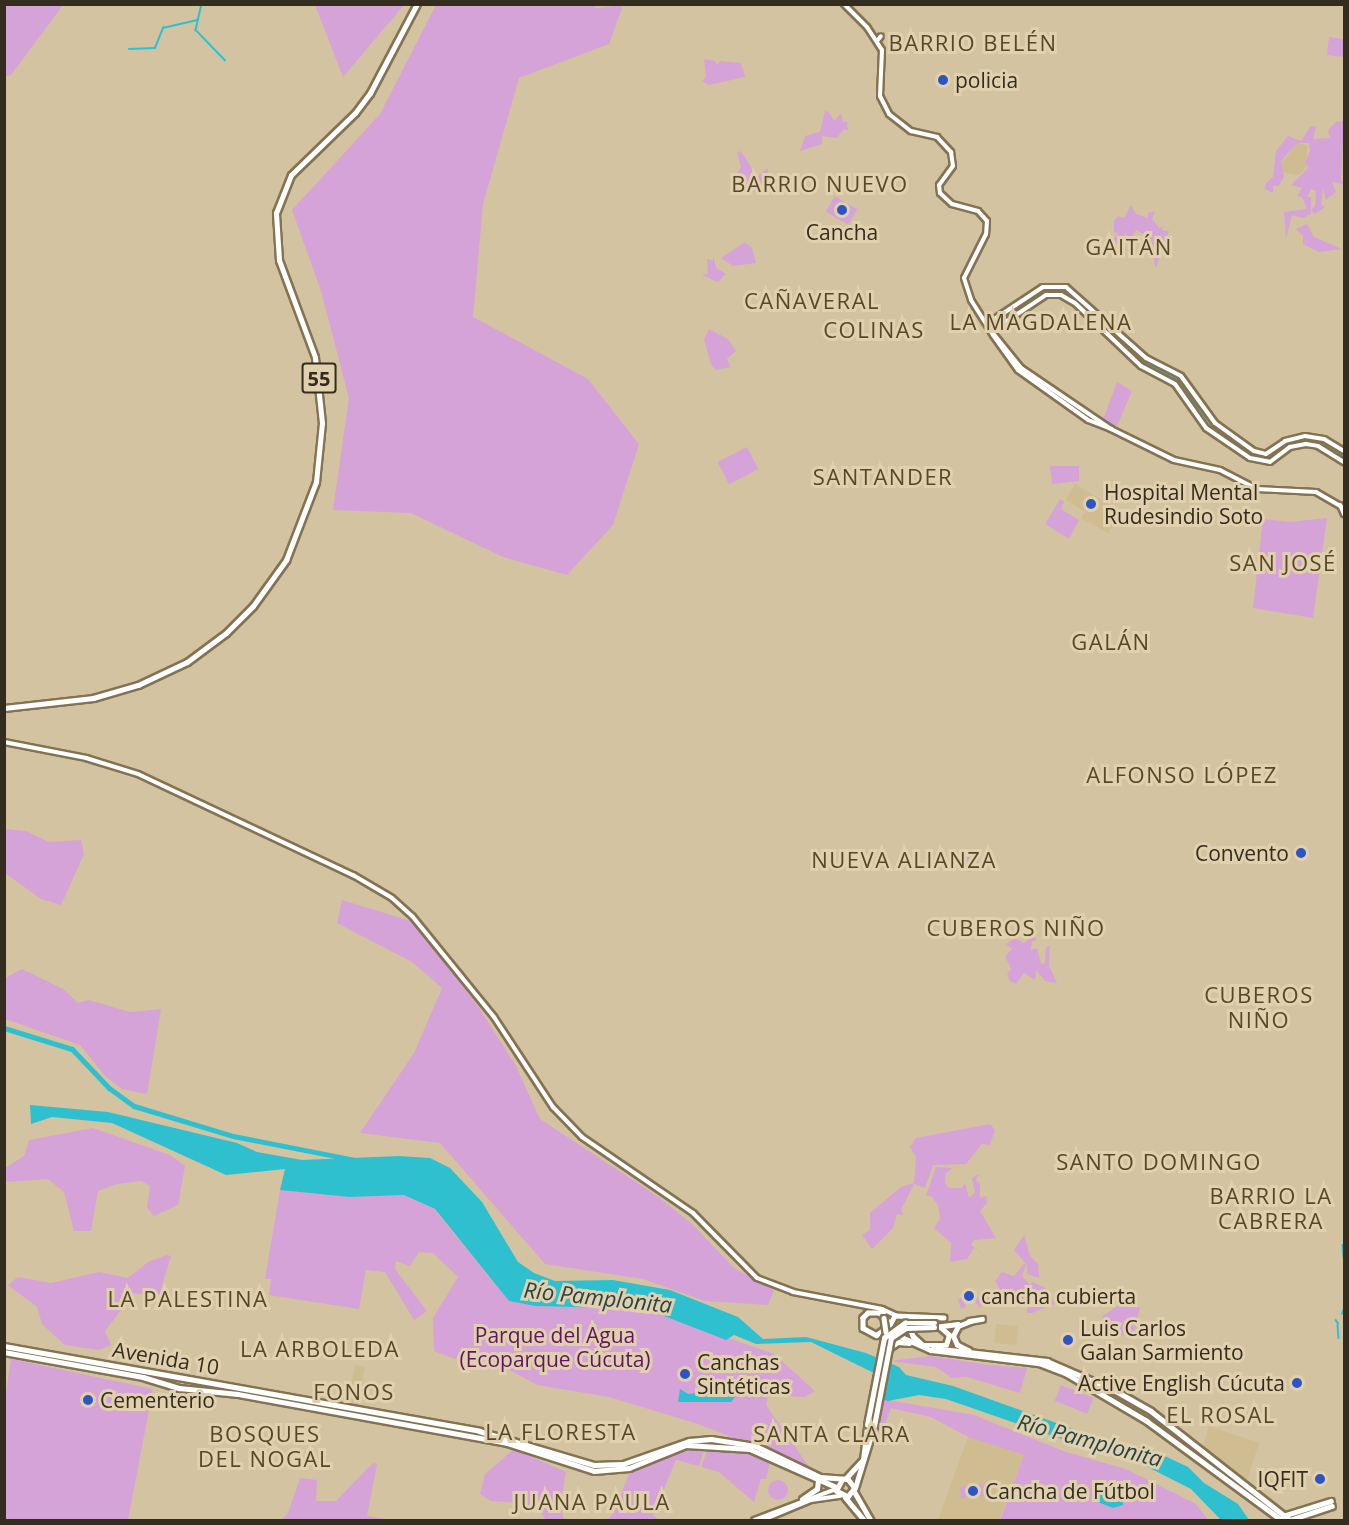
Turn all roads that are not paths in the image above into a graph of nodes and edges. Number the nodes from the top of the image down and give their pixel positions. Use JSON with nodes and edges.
{"nodes":[{"id":1,"x":417,"y":4,"type":"edge"},
{"id":2,"x":844,"y":4,"type":"edge"},
{"id":3,"x":987,"y":324,"type":"junction"},
{"id":4,"x":992,"y":331,"type":"junction"},
{"id":5,"x":1344,"y":451,"type":"edge"},
{"id":6,"x":1344,"y":462,"type":"edge"},
{"id":7,"x":1338,"y":502,"type":"junction"},
{"id":8,"x":1344,"y":508,"type":"edge"},
{"id":9,"x":1344,"y":514,"type":"edge"},
{"id":10,"x":4,"y":708,"type":"edge"},
{"id":11,"x":4,"y":742,"type":"edge"},
{"id":12,"x":876,"y":1308,"type":"junction"},
{"id":13,"x":899,"y":1317,"type":"junction"},
{"id":14,"x":945,"y":1318,"type":"dead end"},
{"id":15,"x":982,"y":1319,"type":"dead end"},
{"id":16,"x":968,"y":1320,"type":"junction"},
{"id":17,"x":889,"y":1321,"type":"junction"},
{"id":18,"x":936,"y":1325,"type":"junction"},
{"id":19,"x":911,"y":1328,"type":"junction"},
{"id":20,"x":903,"y":1337,"type":"junction"},
{"id":21,"x":884,"y":1338,"type":"junction"},
{"id":22,"x":4,"y":1346,"type":"edge"},
{"id":23,"x":924,"y":1348,"type":"junction"},
{"id":24,"x":4,"y":1352,"type":"edge"},
{"id":25,"x":886,"y":1352,"type":"junction"},
{"id":26,"x":978,"y":1353,"type":"junction"},
{"id":27,"x":180,"y":1378,"type":"junction"},
{"id":28,"x":190,"y":1380,"type":"junction"},
{"id":29,"x":179,"y":1388,"type":"junction"},
{"id":30,"x":189,"y":1389,"type":"junction"},
{"id":31,"x":1143,"y":1405,"type":"junction"},
{"id":32,"x":1151,"y":1411,"type":"junction"},
{"id":33,"x":1138,"y":1415,"type":"junction"},
{"id":34,"x":397,"y":1416,"type":"junction"},
{"id":35,"x":406,"y":1418,"type":"junction"},
{"id":36,"x":1147,"y":1420,"type":"junction"},
{"id":37,"x":396,"y":1423,"type":"junction"},
{"id":38,"x":405,"y":1425,"type":"junction"},
{"id":39,"x":767,"y":1453,"type":"junction"},
{"id":40,"x":808,"y":1473,"type":"junction"},
{"id":41,"x":844,"y":1478,"type":"junction"},
{"id":42,"x":818,"y":1481,"type":"junction"},
{"id":43,"x":836,"y":1488,"type":"junction"},
{"id":44,"x":854,"y":1490,"type":"junction"},
{"id":45,"x":843,"y":1497,"type":"junction"},
{"id":46,"x":802,"y":1499,"type":"junction"},
{"id":47,"x":858,"y":1502,"type":"junction"},
{"id":48,"x":851,"y":1504,"type":"junction"},
{"id":49,"x":1283,"y":1518,"type":"edge"},
{"id":50,"x":1290,"y":1520,"type":"edge"},
{"id":51,"x":754,"y":1521,"type":"edge"},
{"id":52,"x":763,"y":1521,"type":"edge"},
{"id":53,"x":864,"y":1521,"type":"edge"},
{"id":54,"x":871,"y":1521,"type":"edge"}],
"edges":[{"from":1,"to":10,"type":"highway","number":"55"},
{"from":2,"to":3,"type":"main road"},
{"from":3,"to":4,"type":"main road"},
{"from":3,"to":5,"type":"main road"},
{"from":4,"to":6,"type":"main road"},
{"from":4,"to":7,"type":"main road"},
{"from":7,"to":8,"type":"main road"},
{"from":7,"to":9,"type":"main road"},
{"from":11,"to":12,"type":"main road"},
{"from":12,"to":13,"type":"main road"},
{"from":12,"to":17,"type":"main road"},
{"from":13,"to":14,"type":"main road"},
{"from":13,"to":17,"type":"main road"},
{"from":13,"to":19,"type":"main road"},
{"from":15,"to":16,"type":"main road"},
{"from":16,"to":18,"type":"main road"},
{"from":16,"to":26,"type":"main road"},
{"from":17,"to":20,"type":"main road"},
{"from":17,"to":21,"type":"main road","bridge":true},
{"from":18,"to":21,"type":"main road","bridge":true},
{"from":18,"to":23,"type":"main road"},
{"from":18,"to":25,"type":"main road","bridge":true},
{"from":19,"to":20,"type":"main road"},
{"from":19,"to":23,"type":"main road"},
{"from":20,"to":23,"type":"main road"},
{"from":21,"to":41,"type":"main road","bridge":true},
{"from":22,"to":27,"type":"main road","name":"Avenida 10"},
{"from":23,"to":25,"type":"main road"},
{"from":23,"to":26,"type":"main road"},
{"from":23,"to":33,"type":"main road"},
{"from":24,"to":29,"type":"main road","name":"Avenida 10"},
{"from":25,"to":44,"type":"main road","bridge":true},
{"from":26,"to":31,"type":"main road"},
{"from":27,"to":28,"type":"main road","name":"Avenida 10"},
{"from":27,"to":29,"type":"main road"},
{"from":28,"to":30,"type":"main road"},
{"from":28,"to":34,"type":"main road","name":"Avenida 10"},
{"from":29,"to":30,"type":"main road","name":"Avenida 10"},
{"from":30,"to":37,"type":"main road","name":"Avenida 10"},
{"from":31,"to":32,"type":"main road"},
{"from":31,"to":33,"type":"main road"},
{"from":32,"to":36,"type":"main road"},
{"from":32,"to":49,"type":"main road"},
{"from":33,"to":36,"type":"main road"},
{"from":34,"to":35,"type":"main road","name":"Avenida 10"},
{"from":34,"to":37,"type":"main road"},
{"from":35,"to":38,"type":"main road"},
{"from":35,"to":39,"type":"main road","name":"Avenida 10"},
{"from":36,"to":49,"type":"main road"},
{"from":37,"to":38,"type":"main road","name":"Avenida 10"},
{"from":38,"to":39,"type":"main road","name":"Avenida 10"},
{"from":39,"to":40,"type":"main road","name":"Avenida 10"},
{"from":40,"to":41,"type":"main road","name":"Avenida 10"},
{"from":40,"to":42,"type":"main road","name":"Avenida 10"},
{"from":41,"to":43,"type":"main road"},
{"from":41,"to":44,"type":"main road"},
{"from":42,"to":43,"type":"main road","name":"Avenida 10"},
{"from":42,"to":46,"type":"main road"},
{"from":43,"to":45,"type":"main road"},
{"from":43,"to":46,"type":"main road"},
{"from":44,"to":45,"type":"main road"},
{"from":44,"to":47,"type":"main road"},
{"from":45,"to":48,"type":"main road"},
{"from":45,"to":52,"type":"main road"},
{"from":46,"to":51,"type":"main road"},
{"from":47,"to":48,"type":"main road"},
{"from":47,"to":54,"type":"main road"},
{"from":48,"to":53,"type":"main road"},
{"from":49,"to":50,"type":"main road"},
{"from":49,"to":50,"type":"main road"}]}
